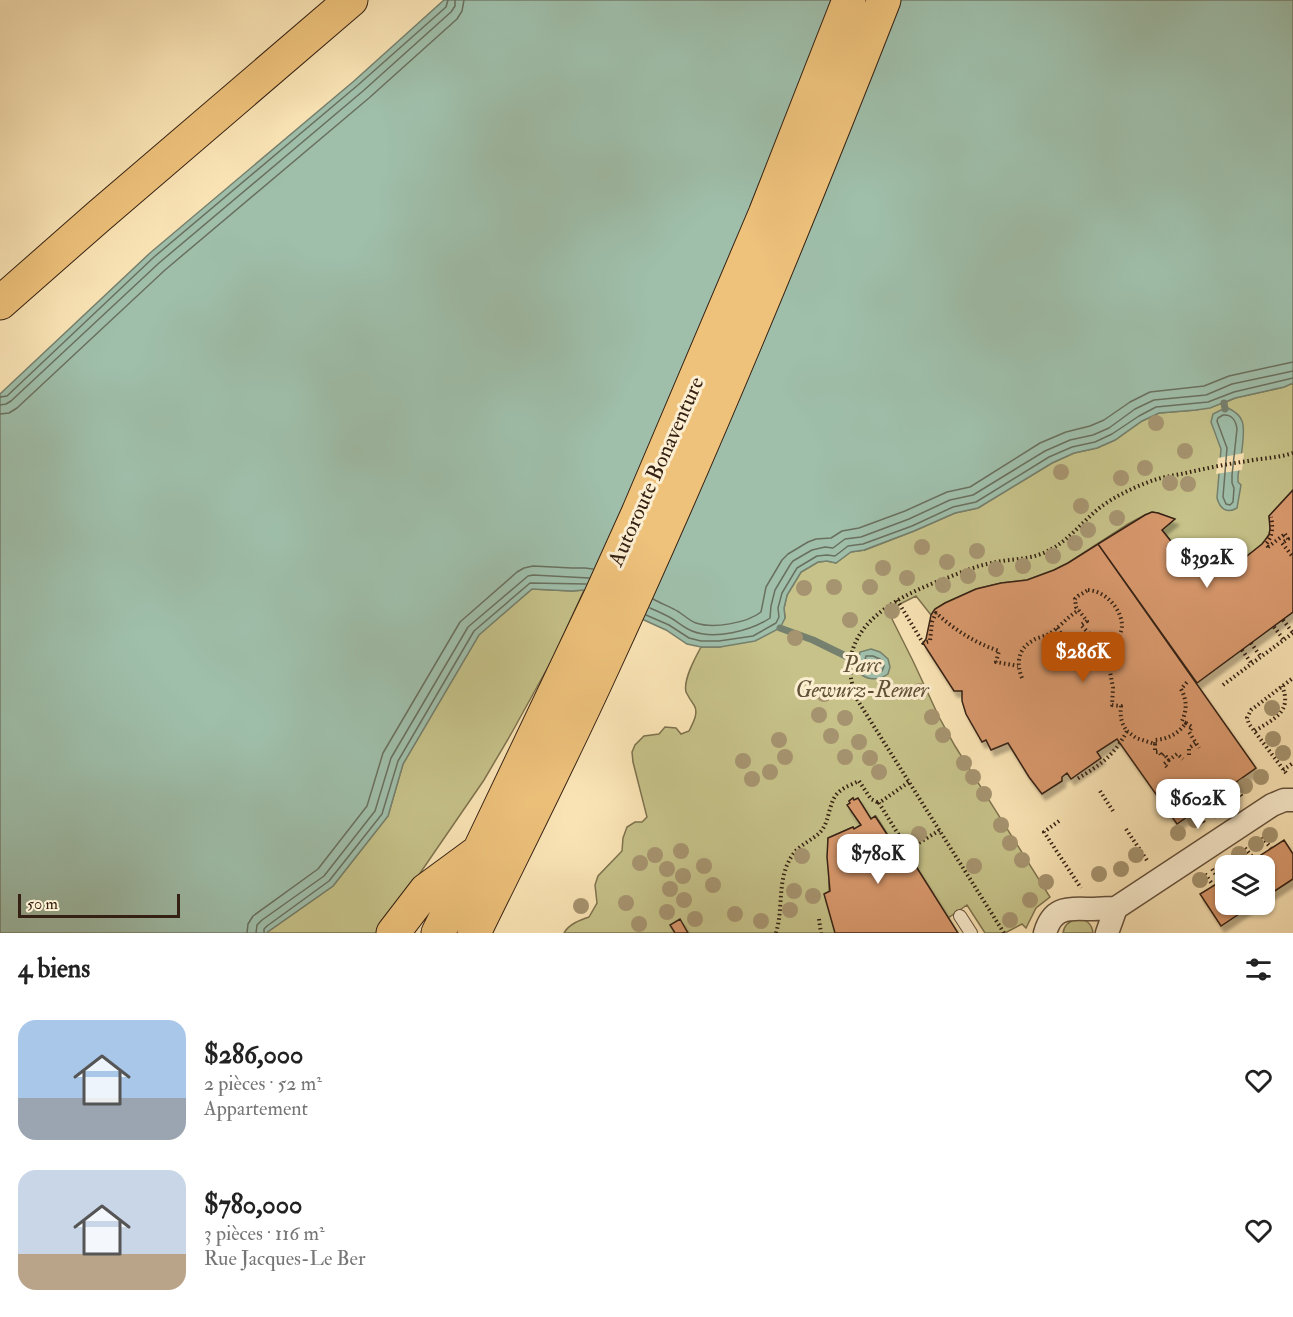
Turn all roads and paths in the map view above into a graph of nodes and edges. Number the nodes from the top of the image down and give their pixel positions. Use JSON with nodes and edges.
{"nodes":[{"id":1,"x":351,"y":0,"type":"edge"},
{"id":2,"x":849,"y":0,"type":"edge"},
{"id":3,"x":884,"y":0,"type":"edge"},
{"id":4,"x":0,"y":303,"type":"edge"},
{"id":5,"x":1293,"y":453,"type":"edge"},
{"id":6,"x":1271,"y":517,"type":"dead end"},
{"id":7,"x":1293,"y":557,"type":"edge"},
{"id":8,"x":897,"y":600,"type":"junction"},
{"id":9,"x":1079,"y":610,"type":"junction"},
{"id":10,"x":1283,"y":620,"type":"dead end"},
{"id":11,"x":1274,"y":627,"type":"dead end"},
{"id":12,"x":1057,"y":628,"type":"junction"},
{"id":13,"x":1293,"y":633,"type":"edge"},
{"id":14,"x":1284,"y":640,"type":"junction"},
{"id":15,"x":1251,"y":643,"type":"dead end"},
{"id":16,"x":1242,"y":650,"type":"dead end"},
{"id":17,"x":1261,"y":657,"type":"junction"},
{"id":18,"x":1252,"y":664,"type":"junction"},
{"id":19,"x":1018,"y":666,"type":"junction"},
{"id":20,"x":1022,"y":678,"type":"dead end"},
{"id":21,"x":1293,"y":678,"type":"edge"},
{"id":22,"x":1188,"y":681,"type":"dead end"},
{"id":23,"x":1223,"y":685,"type":"dead end"},
{"id":24,"x":1282,"y":686,"type":"junction"},
{"id":25,"x":1186,"y":723,"type":"junction"},
{"id":26,"x":1127,"y":731,"type":"junction"},
{"id":27,"x":1255,"y":731,"type":"junction"},
{"id":28,"x":1155,"y":744,"type":"junction"},
{"id":29,"x":1189,"y":754,"type":"dead end"},
{"id":30,"x":1183,"y":759,"type":"dead end"},
{"id":31,"x":1168,"y":760,"type":"junction"},
{"id":32,"x":1293,"y":763,"type":"edge"},
{"id":33,"x":1169,"y":769,"type":"dead end"},
{"id":34,"x":1077,"y":780,"type":"dead end"},
{"id":35,"x":909,"y":782,"type":"junction"},
{"id":36,"x":1233,"y":784,"type":"dead end"},
{"id":37,"x":1226,"y":790,"type":"dead end"},
{"id":38,"x":1100,"y":791,"type":"dead end"},
{"id":39,"x":1244,"y":799,"type":"dead end"},
{"id":40,"x":1293,"y":800,"type":"edge"},
{"id":41,"x":879,"y":803,"type":"junction"},
{"id":42,"x":1204,"y":804,"type":"dead end"},
{"id":43,"x":1236,"y":804,"type":"dead end"},
{"id":44,"x":1196,"y":810,"type":"dead end"},
{"id":45,"x":1113,"y":811,"type":"dead end"},
{"id":46,"x":1214,"y":819,"type":"dead end"},
{"id":47,"x":1059,"y":821,"type":"dead end"},
{"id":48,"x":1205,"y":824,"type":"dead end"},
{"id":49,"x":1126,"y":829,"type":"dead end"},
{"id":50,"x":940,"y":830,"type":"junction"},
{"id":51,"x":1259,"y":832,"type":"dead end"},
{"id":52,"x":1242,"y":843,"type":"dead end"},
{"id":53,"x":1271,"y":848,"type":"dead end"},
{"id":54,"x":908,"y":850,"type":"junction"},
{"id":55,"x":479,"y":851,"type":"junction"},
{"id":56,"x":1251,"y":855,"type":"edge"},
{"id":57,"x":896,"y":857,"type":"dead end"},
{"id":58,"x":1209,"y":864,"type":"dead end"},
{"id":59,"x":1152,"y":867,"type":"dead end"},
{"id":60,"x":1202,"y":868,"type":"dead end"},
{"id":61,"x":1215,"y":873,"type":"edge"},
{"id":62,"x":1213,"y":885,"type":"dead end"},
{"id":63,"x":1083,"y":891,"type":"dead end"},
{"id":64,"x":1116,"y":908,"type":"junction"},
{"id":65,"x":960,"y":916,"type":"dead end"},
{"id":66,"x":819,"y":919,"type":"dead end"},
{"id":67,"x":393,"y":933,"type":"edge"},
{"id":68,"x":438,"y":933,"type":"edge"},
{"id":69,"x":474,"y":933,"type":"edge"},
{"id":70,"x":776,"y":933,"type":"edge"},
{"id":71,"x":821,"y":933,"type":"edge"},
{"id":72,"x":971,"y":933,"type":"edge"},
{"id":73,"x":1004,"y":933,"type":"edge"},
{"id":74,"x":1045,"y":933,"type":"edge"},
{"id":75,"x":1107,"y":933,"type":"edge"}],
"edges":[{"from":1,"to":4,"type":"highway"},
{"from":2,"to":55,"type":"highway","name":"Autoroute Bonaventure"},
{"from":3,"to":69,"type":"highway","name":"Autoroute Bonaventure"},
{"from":5,"to":8,"type":"path"},
{"from":6,"to":7,"type":"path"},
{"from":8,"to":19,"type":"path"},
{"from":8,"to":35,"type":"path"},
{"from":9,"to":9,"type":"path"},
{"from":9,"to":12,"type":"path"},
{"from":10,"to":13,"type":"path"},
{"from":11,"to":14,"type":"path"},
{"from":12,"to":19,"type":"path"},
{"from":12,"to":26,"type":"path"},
{"from":13,"to":14,"type":"path"},
{"from":14,"to":17,"type":"path"},
{"from":15,"to":17,"type":"path"},
{"from":16,"to":18,"type":"path"},
{"from":17,"to":18,"type":"path"},
{"from":18,"to":23,"type":"path"},
{"from":19,"to":20,"type":"path"},
{"from":21,"to":24,"type":"path"},
{"from":22,"to":25,"type":"path"},
{"from":24,"to":27,"type":"path"},
{"from":24,"to":27,"type":"path"},
{"from":25,"to":28,"type":"path"},
{"from":25,"to":29,"type":"path"},
{"from":26,"to":28,"type":"path"},
{"from":26,"to":34,"type":"path"},
{"from":27,"to":32,"type":"path"},
{"from":28,"to":31,"type":"path"},
{"from":30,"to":31,"type":"path"},
{"from":31,"to":33,"type":"path"},
{"from":35,"to":41,"type":"path"},
{"from":35,"to":50,"type":"path"},
{"from":36,"to":39,"type":"path"},
{"from":37,"to":43,"type":"path"},
{"from":38,"to":45,"type":"path"},
{"from":40,"to":64,"type":"street"},
{"from":41,"to":54,"type":"path"},
{"from":41,"to":70,"type":"path"},
{"from":42,"to":46,"type":"path"},
{"from":44,"to":48,"type":"path"},
{"from":47,"to":63,"type":"path"},
{"from":49,"to":59,"type":"path"},
{"from":50,"to":54,"type":"path"},
{"from":50,"to":73,"type":"path"},
{"from":51,"to":53,"type":"path"},
{"from":52,"to":56,"type":"path"},
{"from":54,"to":57,"type":"path"},
{"from":55,"to":67,"type":"highway"},
{"from":55,"to":68,"type":"highway","name":"Autoroute Bonaventure"},
{"from":58,"to":61,"type":"path"},
{"from":60,"to":62,"type":"path"},
{"from":64,"to":74,"type":"street"},
{"from":64,"to":75,"type":"street"},
{"from":65,"to":72,"type":"lane"},
{"from":66,"to":71,"type":"path"}]}
